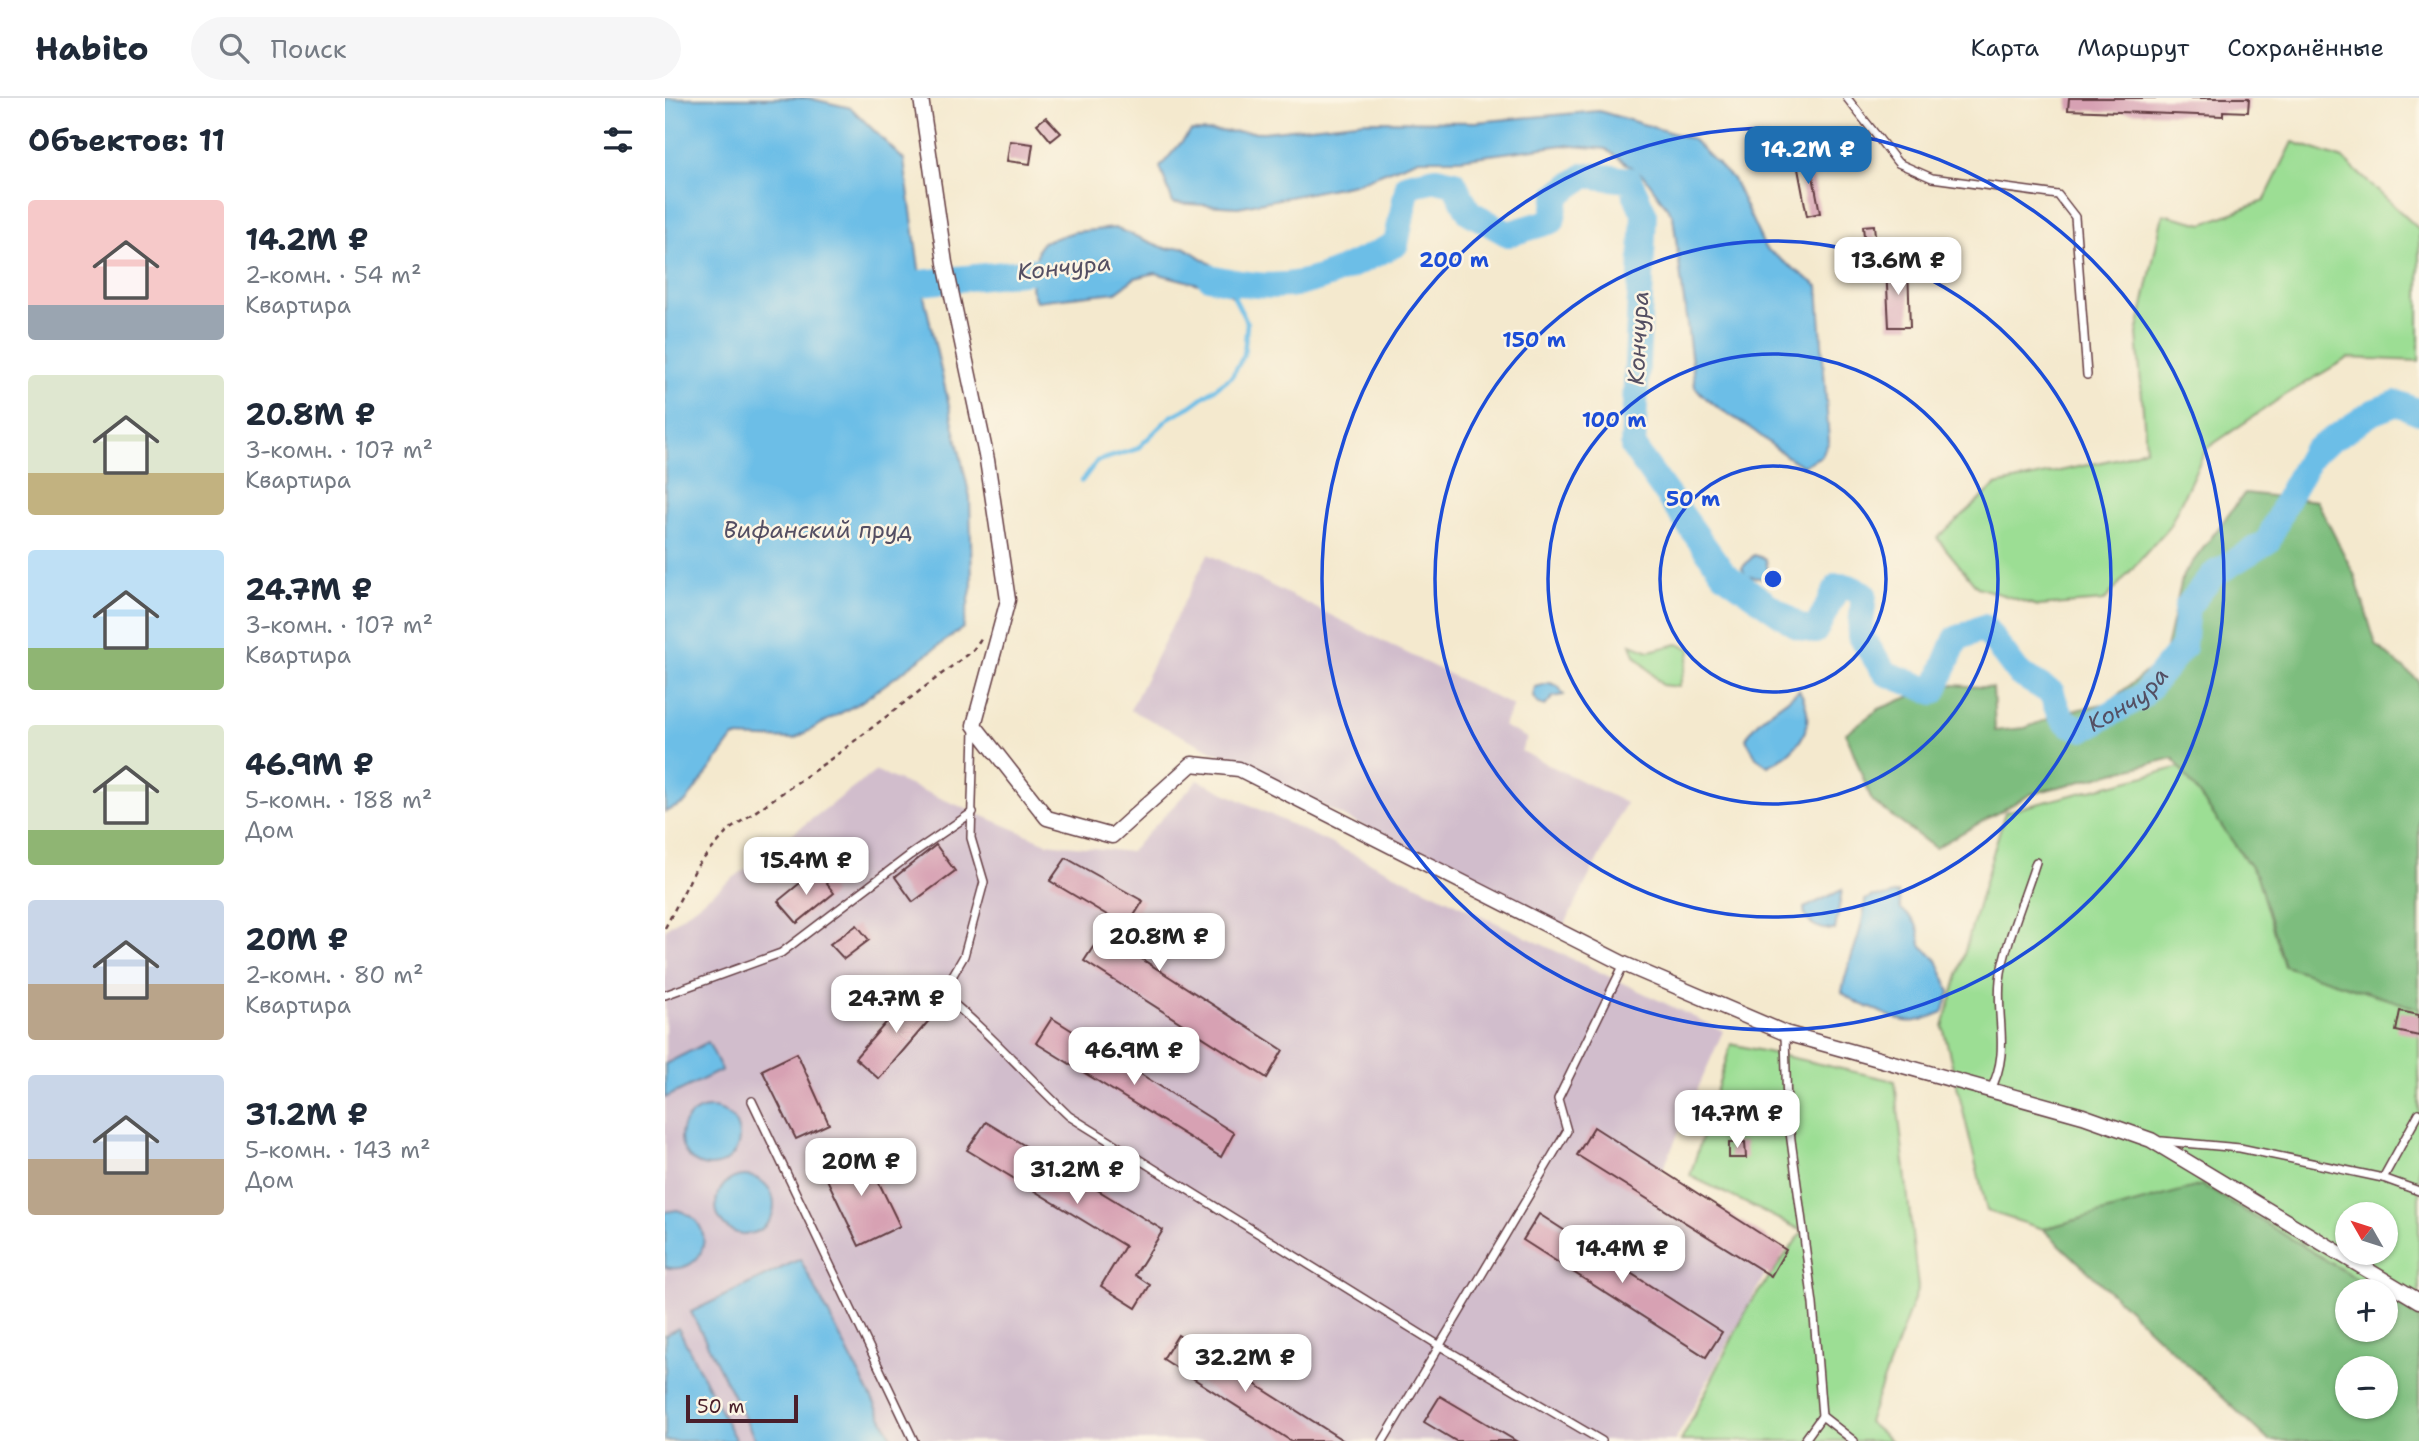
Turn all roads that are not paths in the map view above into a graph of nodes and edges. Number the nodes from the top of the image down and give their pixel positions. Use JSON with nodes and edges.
{"nodes":[{"id":1,"x":921,"y":98,"type":"edge"},
{"id":2,"x":1847,"y":98,"type":"edge"},
{"id":3,"x":2087,"y":375,"type":"dead end"},
{"id":4,"x":974,"y":725,"type":"junction"},
{"id":5,"x":973,"y":812,"type":"junction"},
{"id":6,"x":2036,"y":862,"type":"dead end"},
{"id":7,"x":1624,"y":964,"type":"junction"},
{"id":8,"x":665,"y":995,"type":"edge"},
{"id":9,"x":1786,"y":1033,"type":"junction"},
{"id":10,"x":1989,"y":1091,"type":"junction"},
{"id":11,"x":751,"y":1101,"type":"dead end"},
{"id":12,"x":2419,"y":1113,"type":"edge"},
{"id":13,"x":2151,"y":1140,"type":"junction"},
{"id":14,"x":2383,"y":1178,"type":"junction"},
{"id":15,"x":2419,"y":1191,"type":"edge"},
{"id":16,"x":2419,"y":1301,"type":"edge"},
{"id":17,"x":1440,"y":1346,"type":"junction"},
{"id":18,"x":1822,"y":1416,"type":"junction"},
{"id":19,"x":914,"y":1441,"type":"edge"},
{"id":20,"x":1383,"y":1441,"type":"edge"},
{"id":21,"x":1602,"y":1441,"type":"edge"},
{"id":22,"x":1804,"y":1441,"type":"edge"},
{"id":23,"x":1854,"y":1441,"type":"edge"}],
"edges":[{"from":1,"to":4,"type":"street"},
{"from":2,"to":3,"type":"lane"},
{"from":4,"to":5,"type":"lane"},
{"from":4,"to":7,"type":"street"},
{"from":5,"to":8,"type":"lane"},
{"from":5,"to":17,"type":"lane"},
{"from":6,"to":10,"type":"lane"},
{"from":7,"to":9,"type":"street"},
{"from":7,"to":17,"type":"lane"},
{"from":9,"to":10,"type":"street"},
{"from":9,"to":18,"type":"lane"},
{"from":10,"to":13,"type":"street"},
{"from":11,"to":19,"type":"lane"},
{"from":12,"to":14,"type":"lane"},
{"from":13,"to":14,"type":"lane"},
{"from":13,"to":16,"type":"street"},
{"from":14,"to":15,"type":"lane"},
{"from":17,"to":20,"type":"lane"},
{"from":17,"to":21,"type":"lane"},
{"from":18,"to":22,"type":"lane"},
{"from":18,"to":23,"type":"lane"}]}
